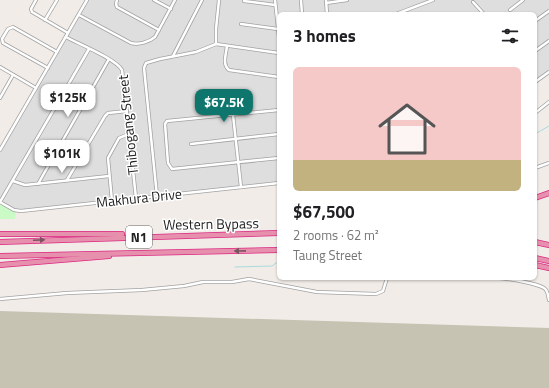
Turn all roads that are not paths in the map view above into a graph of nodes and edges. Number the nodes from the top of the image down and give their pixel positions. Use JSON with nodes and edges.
{"nodes":[{"id":1,"x":36,"y":0,"type":"edge"},
{"id":2,"x":57,"y":0,"type":"edge"},
{"id":3,"x":87,"y":0,"type":"edge"},
{"id":4,"x":117,"y":0,"type":"edge"},
{"id":5,"x":154,"y":0,"type":"edge"},
{"id":6,"x":176,"y":0,"type":"edge"},
{"id":7,"x":202,"y":0,"type":"edge"},
{"id":8,"x":219,"y":0,"type":"edge"},
{"id":9,"x":275,"y":0,"type":"edge"},
{"id":10,"x":301,"y":0,"type":"edge"},
{"id":11,"x":347,"y":0,"type":"edge"},
{"id":12,"x":433,"y":0,"type":"edge"},
{"id":13,"x":523,"y":0,"type":"edge"},
{"id":14,"x":244,"y":1,"type":"edge"},
{"id":15,"x":326,"y":2,"type":"edge"},
{"id":16,"x":473,"y":2,"type":"dead end"},
{"id":17,"x":275,"y":5,"type":"junction"},
{"id":18,"x":171,"y":9,"type":"junction"},
{"id":19,"x":510,"y":10,"type":"dead end"},
{"id":20,"x":549,"y":11,"type":"edge"},
{"id":21,"x":302,"y":12,"type":"edge"},
{"id":22,"x":328,"y":12,"type":"edge"},
{"id":23,"x":401,"y":12,"type":"edge"},
{"id":24,"x":482,"y":12,"type":"edge"},
{"id":25,"x":79,"y":15,"type":"junction"},
{"id":26,"x":45,"y":20,"type":"junction"},
{"id":27,"x":537,"y":20,"type":"edge"},
{"id":28,"x":277,"y":21,"type":"edge"},
{"id":29,"x":241,"y":24,"type":"dead end"},
{"id":30,"x":277,"y":29,"type":"edge"},
{"id":31,"x":159,"y":30,"type":"junction"},
{"id":32,"x":68,"y":34,"type":"junction"},
{"id":33,"x":66,"y":37,"type":"junction"},
{"id":34,"x":549,"y":41,"type":"edge"},
{"id":35,"x":216,"y":44,"type":"junction"},
{"id":36,"x":227,"y":46,"type":"junction"},
{"id":37,"x":88,"y":49,"type":"junction"},
{"id":38,"x":537,"y":50,"type":"edge"},
{"id":39,"x":57,"y":52,"type":"junction"},
{"id":40,"x":277,"y":53,"type":"edge"},
{"id":41,"x":173,"y":56,"type":"junction"},
{"id":42,"x":109,"y":59,"type":"junction"},
{"id":43,"x":1,"y":67,"type":"edge"},
{"id":44,"x":48,"y":68,"type":"junction"},
{"id":45,"x":549,"y":72,"type":"edge"},
{"id":46,"x":14,"y":75,"type":"junction"},
{"id":47,"x":277,"y":77,"type":"edge"},
{"id":48,"x":537,"y":80,"type":"edge"},
{"id":49,"x":36,"y":88,"type":"junction"},
{"id":50,"x":0,"y":98,"type":"edge"},
{"id":51,"x":549,"y":102,"type":"edge"},
{"id":52,"x":277,"y":110,"type":"edge"},
{"id":53,"x":127,"y":111,"type":"junction"},
{"id":54,"x":537,"y":111,"type":"edge"},
{"id":55,"x":233,"y":115,"type":"junction"},
{"id":56,"x":129,"y":134,"type":"junction"},
{"id":57,"x":277,"y":134,"type":"edge"},
{"id":58,"x":236,"y":138,"type":"junction"},
{"id":59,"x":191,"y":144,"type":"dead end"},
{"id":60,"x":0,"y":150,"type":"edge"},
{"id":61,"x":277,"y":158,"type":"edge"},
{"id":62,"x":238,"y":162,"type":"junction"},
{"id":63,"x":549,"y":163,"type":"edge"},
{"id":64,"x":537,"y":167,"type":"edge"},
{"id":65,"x":109,"y":176,"type":"junction"},
{"id":66,"x":12,"y":180,"type":"junction"},
{"id":67,"x":67,"y":181,"type":"junction"},
{"id":68,"x":277,"y":183,"type":"edge"},
{"id":69,"x":38,"y":184,"type":"junction"},
{"id":70,"x":241,"y":187,"type":"junction"},
{"id":71,"x":549,"y":193,"type":"edge"},
{"id":72,"x":157,"y":196,"type":"junction"},
{"id":73,"x":537,"y":197,"type":"edge"},
{"id":74,"x":136,"y":198,"type":"junction"},
{"id":75,"x":112,"y":201,"type":"junction"},
{"id":76,"x":0,"y":202,"type":"edge"},
{"id":77,"x":0,"y":234,"type":"edge"},
{"id":78,"x":277,"y":234,"type":"edge"},
{"id":79,"x":152,"y":236,"type":"junction"},
{"id":80,"x":0,"y":242,"type":"edge"},
{"id":81,"x":537,"y":242,"type":"edge"},
{"id":82,"x":549,"y":244,"type":"edge"},
{"id":83,"x":277,"y":250,"type":"edge"},
{"id":84,"x":149,"y":253,"type":"junction"},
{"id":85,"x":0,"y":256,"type":"edge"},
{"id":86,"x":537,"y":258,"type":"edge"},
{"id":87,"x":549,"y":261,"type":"edge"},
{"id":88,"x":537,"y":265,"type":"edge"},
{"id":89,"x":0,"y":267,"type":"edge"},
{"id":90,"x":549,"y":268,"type":"edge"},
{"id":91,"x":386,"y":280,"type":"edge"},
{"id":92,"x":518,"y":280,"type":"edge"},
{"id":93,"x":0,"y":299,"type":"edge"},
{"id":94,"x":549,"y":300,"type":"edge"}],
"edges":[{"from":1,"to":26,"type":"street"},
{"from":2,"to":26,"type":"street"},
{"from":3,"to":25,"type":"street"},
{"from":4,"to":31,"type":"street"},
{"from":5,"to":18,"type":"street"},
{"from":6,"to":18,"type":"street"},
{"from":7,"to":41,"type":"street"},
{"from":8,"to":35,"type":"street"},
{"from":9,"to":17,"type":"street"},
{"from":10,"to":21,"type":"street"},
{"from":11,"to":15,"type":"street"},
{"from":12,"to":23,"type":"street"},
{"from":13,"to":19,"type":"street"},
{"from":14,"to":17,"type":"street"},
{"from":15,"to":22,"type":"street"},
{"from":16,"to":24,"type":"street"},
{"from":17,"to":28,"type":"street"},
{"from":18,"to":31,"type":"street"},
{"from":20,"to":27,"type":"street"},
{"from":25,"to":31,"type":"street"},
{"from":25,"to":32,"type":"street"},
{"from":26,"to":32,"type":"street"},
{"from":29,"to":30,"type":"street"},
{"from":32,"to":33,"type":"street"},
{"from":33,"to":37,"type":"street","name":"Thibogang Street"},
{"from":33,"to":39,"type":"street"},
{"from":34,"to":38,"type":"street"},
{"from":35,"to":36,"type":"street"},
{"from":35,"to":41,"type":"street"},
{"from":36,"to":40,"type":"street"},
{"from":36,"to":47,"type":"street"},
{"from":37,"to":42,"type":"street","name":"Thibogang Street"},
{"from":37,"to":66,"type":"street"},
{"from":39,"to":44,"type":"street"},
{"from":39,"to":44,"type":"street"},
{"from":41,"to":72,"type":"street"},
{"from":42,"to":53,"type":"street","name":"Thibogang Street"},
{"from":42,"to":69,"type":"street"},
{"from":43,"to":46,"type":"street"},
{"from":44,"to":49,"type":"street"},
{"from":45,"to":48,"type":"street"},
{"from":46,"to":49,"type":"street"},
{"from":46,"to":50,"type":"street"},
{"from":49,"to":60,"type":"street"},
{"from":51,"to":54,"type":"street"},
{"from":52,"to":55,"type":"street"},
{"from":53,"to":56,"type":"street","name":"Thibogang Street"},
{"from":53,"to":67,"type":"street"},
{"from":55,"to":58,"type":"street"},
{"from":55,"to":62,"type":"street"},
{"from":56,"to":65,"type":"street"},
{"from":56,"to":74,"type":"street","name":"Thibogang Street"},
{"from":57,"to":58,"type":"street"},
{"from":58,"to":59,"type":"street"},
{"from":58,"to":62,"type":"street"},
{"from":61,"to":62,"type":"street"},
{"from":62,"to":70,"type":"street"},
{"from":63,"to":64,"type":"street"},
{"from":65,"to":67,"type":"street"},
{"from":65,"to":75,"type":"street"},
{"from":66,"to":69,"type":"street"},
{"from":66,"to":76,"type":"street"},
{"from":67,"to":69,"type":"street"},
{"from":68,"to":70,"type":"street","name":"Makhura Drive"},
{"from":70,"to":72,"type":"street","name":"Makhura Drive"},
{"from":71,"to":73,"type":"highway"},
{"from":72,"to":74,"type":"street","name":"Makhura Drive"},
{"from":74,"to":75,"type":"street","name":"Makhura Drive"},
{"from":75,"to":76,"type":"street","name":"Makhura Drive"},
{"from":77,"to":79,"type":"highway"},
{"from":78,"to":79,"type":"highway","name":"Western Bypass","number":"N1"},
{"from":80,"to":79,"type":"highway","name":"Western Bypass","number":"N1","one_way":true},
{"from":81,"to":82,"type":"highway"},
{"from":83,"to":84,"type":"highway","name":"Western Bypass","number":"N1","one_way":true},
{"from":84,"to":85,"type":"highway","name":"Western Bypass","number":"N1"},
{"from":84,"to":89,"type":"highway"},
{"from":86,"to":87,"type":"highway"},
{"from":88,"to":90,"type":"highway"},
{"from":91,"to":93,"type":"street"},
{"from":92,"to":94,"type":"street"}]}
